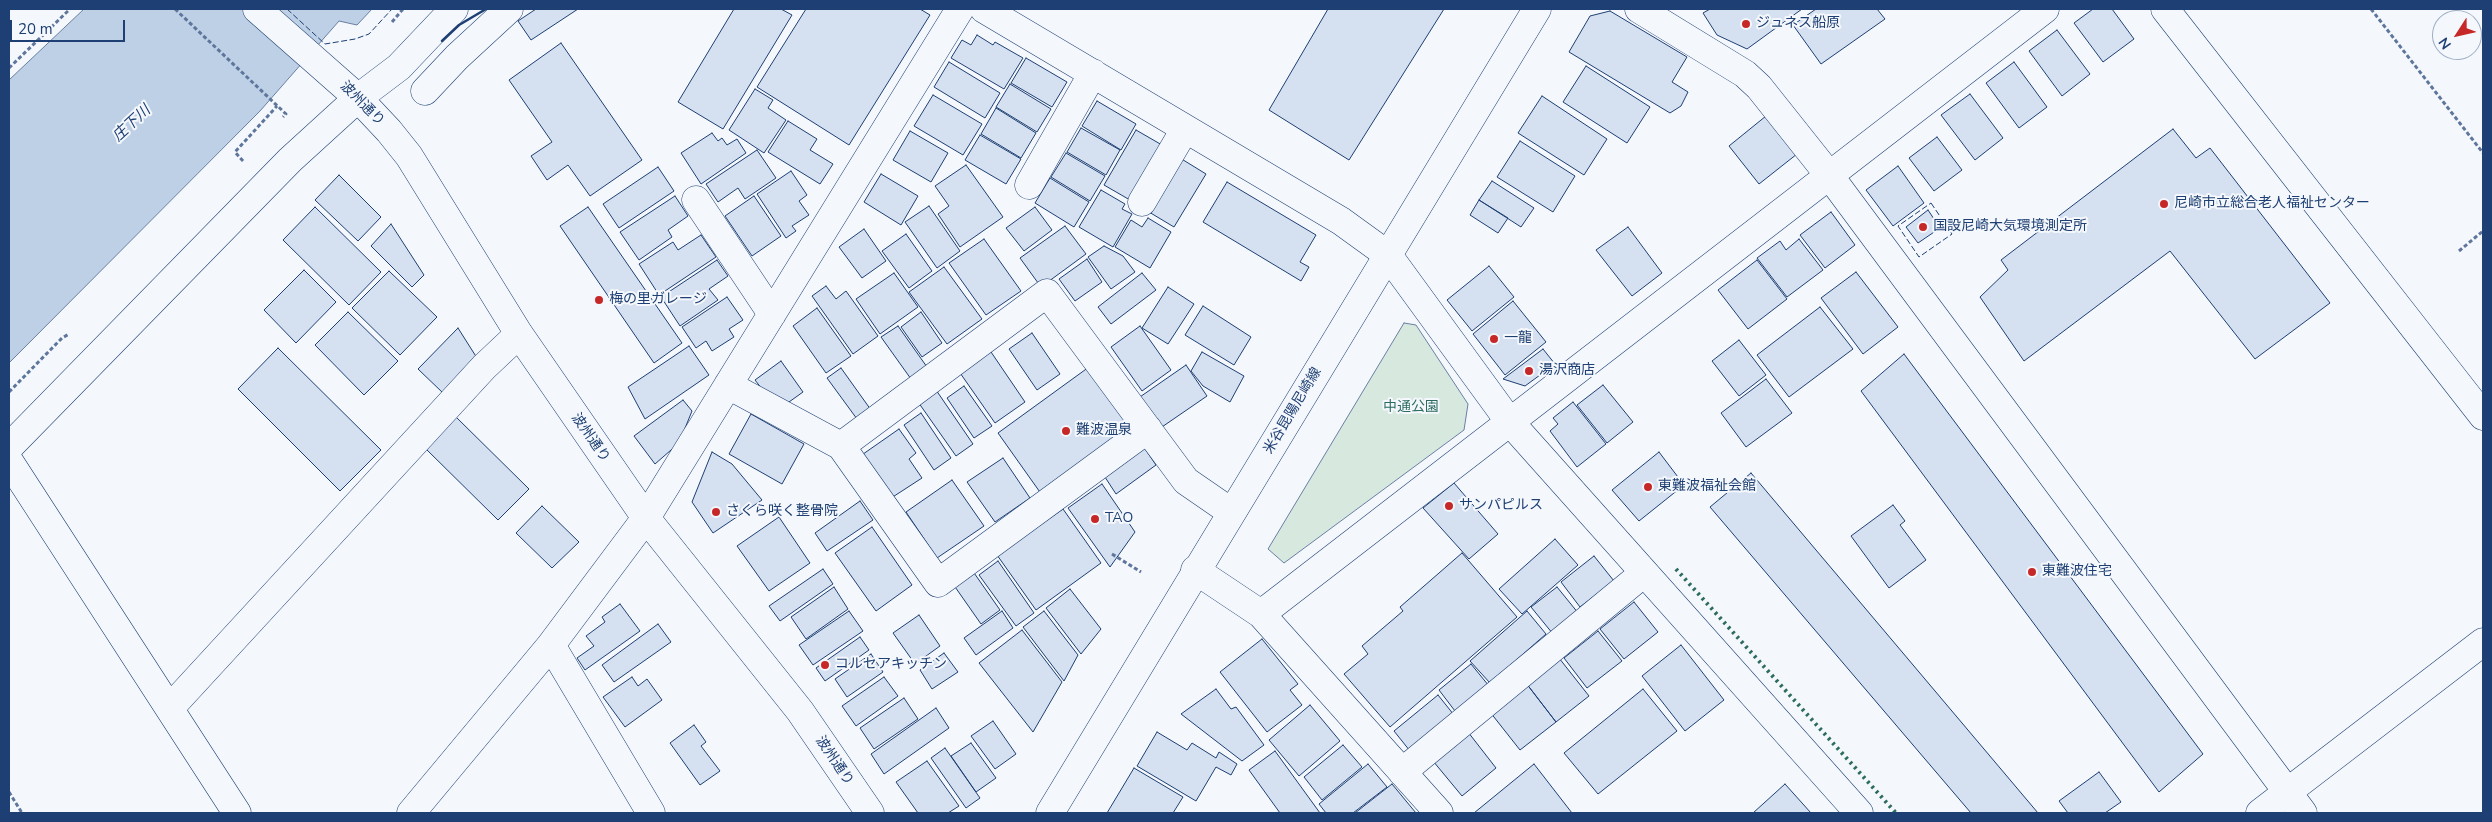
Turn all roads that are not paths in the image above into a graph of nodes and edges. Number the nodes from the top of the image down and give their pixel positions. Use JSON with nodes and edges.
{"nodes":[{"id":1,"x":257,"y":9,"type":"edge"},
{"id":2,"x":454,"y":9,"type":"edge"},
{"id":3,"x":509,"y":9,"type":"edge"},
{"id":4,"x":960,"y":9,"type":"edge"},
{"id":5,"x":984,"y":9,"type":"edge"},
{"id":6,"x":1537,"y":9,"type":"edge"},
{"id":7,"x":1639,"y":9,"type":"edge"},
{"id":8,"x":2045,"y":9,"type":"edge"},
{"id":9,"x":2165,"y":9,"type":"edge"},
{"id":10,"x":1093,"y":73,"type":"junction"},
{"id":11,"x":424,"y":91,"type":"dead end"},
{"id":12,"x":358,"y":98,"type":"junction"},
{"id":13,"x":1185,"y":129,"type":"junction"},
{"id":14,"x":1829,"y":175,"type":"junction"},
{"id":15,"x":1029,"y":185,"type":"dead end"},
{"id":16,"x":696,"y":200,"type":"dead end"},
{"id":17,"x":1142,"y":202,"type":"dead end"},
{"id":18,"x":1388,"y":255,"type":"junction"},
{"id":19,"x":772,"y":314,"type":"junction"},
{"id":20,"x":519,"y":334,"type":"junction"},
{"id":21,"x":728,"y":385,"type":"junction"},
{"id":22,"x":2483,"y":416,"type":"edge"},
{"id":23,"x":1509,"y":421,"type":"junction"},
{"id":24,"x":1148,"y":429,"type":"junction"},
{"id":25,"x":841,"y":446,"type":"junction"},
{"id":26,"x":9,"y":447,"type":"edge"},
{"id":27,"x":9,"y":461,"type":"edge"},
{"id":28,"x":1231,"y":512,"type":"junction"},
{"id":29,"x":646,"y":518,"type":"junction"},
{"id":30,"x":1195,"y":570,"type":"junction"},
{"id":31,"x":1644,"y":573,"type":"junction"},
{"id":32,"x":1261,"y":614,"type":"junction"},
{"id":33,"x":2483,"y":642,"type":"edge"},
{"id":34,"x":551,"y":645,"type":"junction"},
{"id":35,"x":170,"y":708,"type":"junction"},
{"id":36,"x":1402,"y":772,"type":"junction"},
{"id":37,"x":2295,"y":803,"type":"edge"},
{"id":38,"x":237,"y":813,"type":"edge"},
{"id":39,"x":411,"y":813,"type":"edge"},
{"id":40,"x":651,"y":813,"type":"edge"},
{"id":41,"x":870,"y":813,"type":"edge"},
{"id":42,"x":1050,"y":813,"type":"edge"},
{"id":43,"x":1439,"y":813,"type":"edge"},
{"id":44,"x":1859,"y":813,"type":"edge"},
{"id":45,"x":2260,"y":813,"type":"edge"}],
"edges":[{"from":1,"to":12,"type":"street","name":"波州通り"},
{"from":2,"to":12,"type":"street"},
{"from":3,"to":11,"type":"street"},
{"from":4,"to":19,"type":"street"},
{"from":5,"to":10,"type":"street"},
{"from":6,"to":18,"type":"street","name":"米谷昆陽尼崎線"},
{"from":7,"to":14,"type":"street"},
{"from":8,"to":14,"type":"street"},
{"from":9,"to":22,"type":"street"},
{"from":10,"to":13,"type":"street"},
{"from":10,"to":15,"type":"street"},
{"from":12,"to":20,"type":"street","name":"波州通り"},
{"from":12,"to":26,"type":"street"},
{"from":13,"to":17,"type":"street"},
{"from":13,"to":18,"type":"street"},
{"from":14,"to":23,"type":"street"},
{"from":14,"to":37,"type":"street"},
{"from":16,"to":19,"type":"street"},
{"from":18,"to":23,"type":"street"},
{"from":18,"to":28,"type":"street","name":"米谷昆陽尼崎線"},
{"from":19,"to":21,"type":"street"},
{"from":20,"to":29,"type":"street","name":"波州通り"},
{"from":20,"to":35,"type":"street"},
{"from":21,"to":25,"type":"street"},
{"from":21,"to":29,"type":"street"},
{"from":23,"to":31,"type":"street"},
{"from":23,"to":32,"type":"street"},
{"from":24,"to":25,"type":"street"},
{"from":24,"to":25,"type":"street"},
{"from":24,"to":28,"type":"street"},
{"from":27,"to":35,"type":"street"},
{"from":28,"to":30,"type":"street","name":"米谷昆陽尼崎線"},
{"from":29,"to":34,"type":"street"},
{"from":29,"to":41,"type":"street","name":"波州通り"},
{"from":30,"to":32,"type":"street"},
{"from":30,"to":42,"type":"street","name":"米谷昆陽尼崎線"},
{"from":31,"to":36,"type":"street"},
{"from":31,"to":44,"type":"street"},
{"from":32,"to":36,"type":"street"},
{"from":33,"to":37,"type":"street"},
{"from":34,"to":39,"type":"street"},
{"from":34,"to":40,"type":"street"},
{"from":35,"to":38,"type":"street"},
{"from":36,"to":43,"type":"street"},
{"from":37,"to":45,"type":"street"}]}
